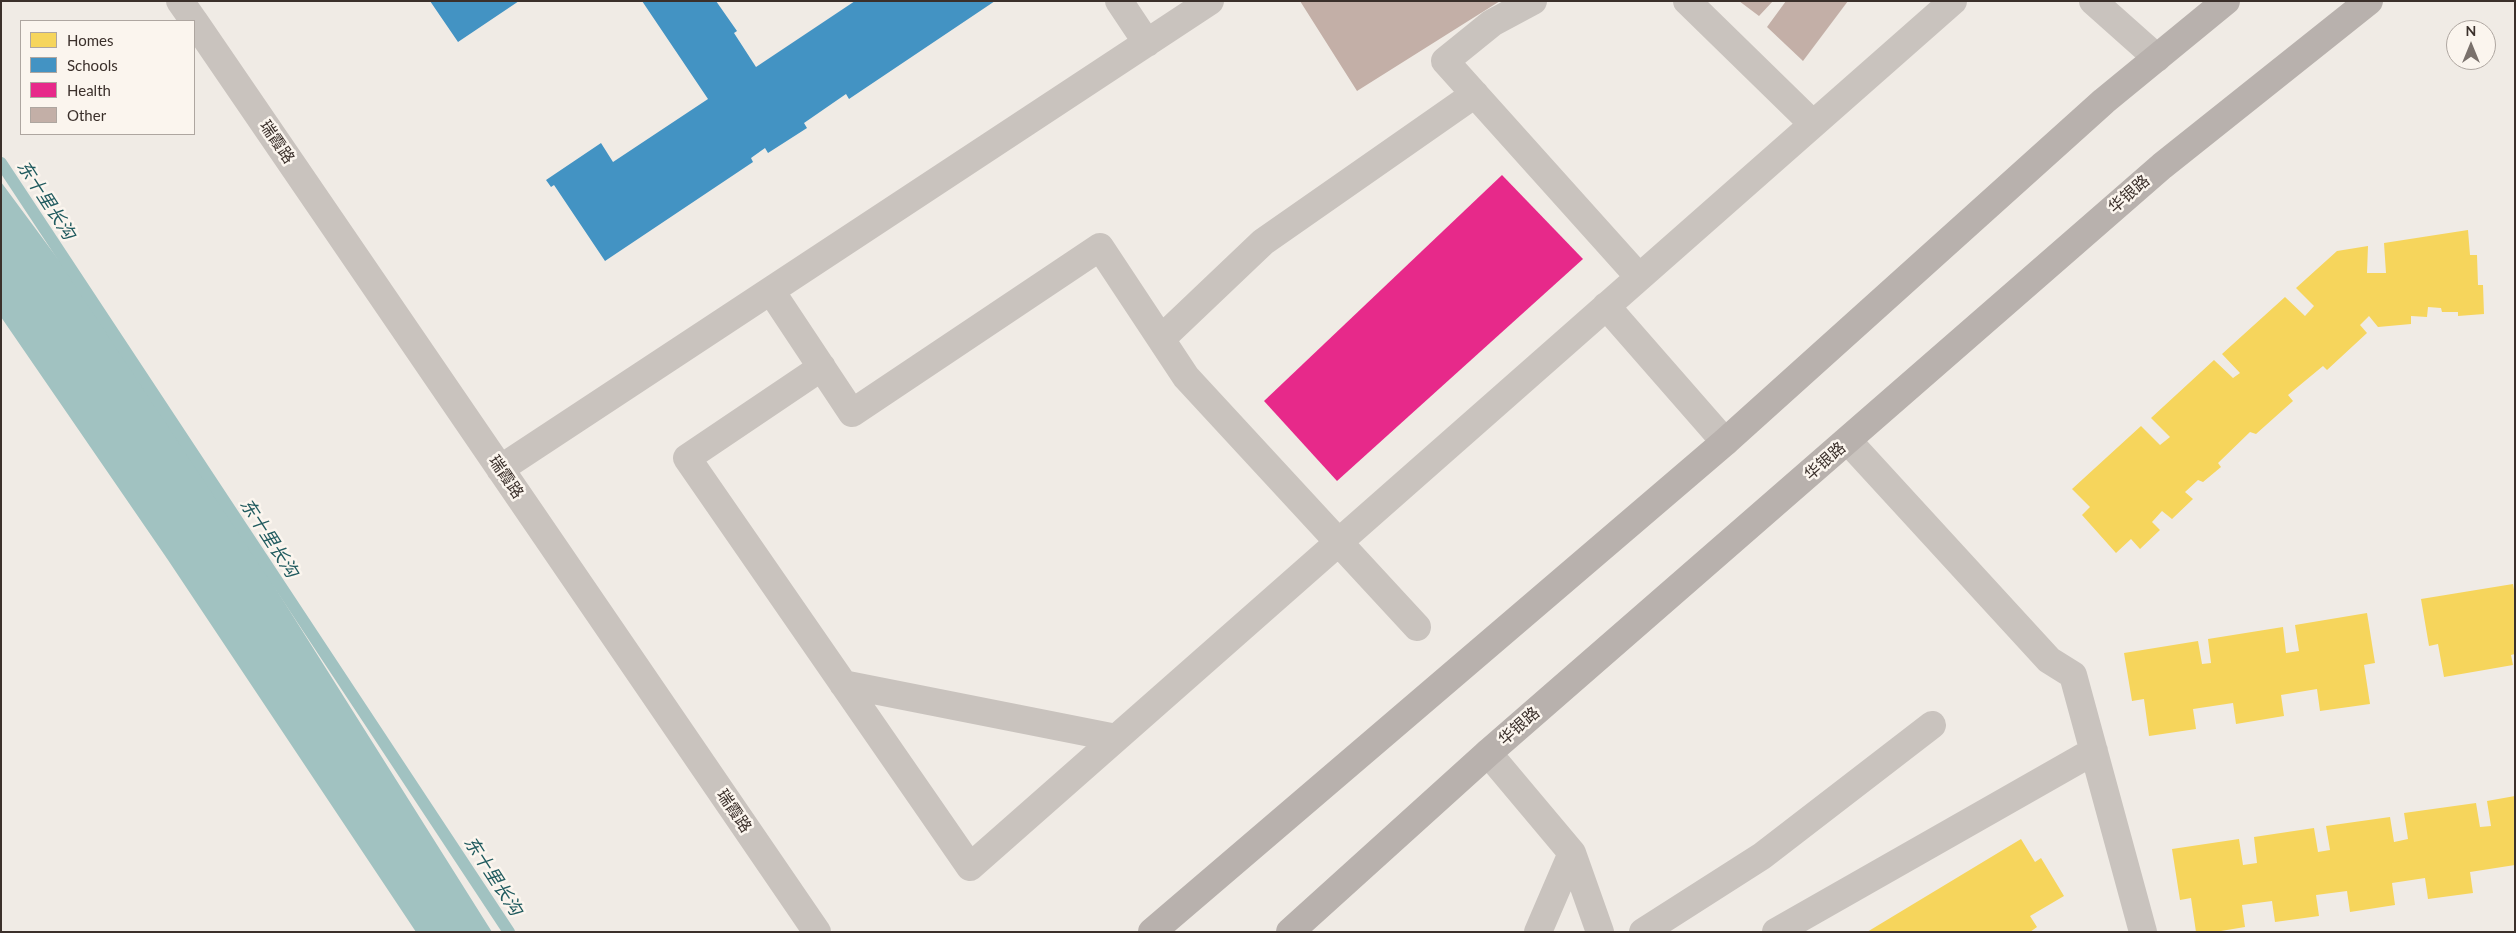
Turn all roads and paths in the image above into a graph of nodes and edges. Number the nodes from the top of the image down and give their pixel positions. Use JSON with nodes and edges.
{"nodes":[{"id":1,"x":180,"y":1,"type":"edge"},
{"id":2,"x":1119,"y":1,"type":"edge"},
{"id":3,"x":1210,"y":1,"type":"edge"},
{"id":4,"x":1534,"y":1,"type":"edge"},
{"id":5,"x":1687,"y":1,"type":"edge"},
{"id":6,"x":1953,"y":1,"type":"edge"},
{"id":7,"x":2092,"y":1,"type":"edge"},
{"id":8,"x":2226,"y":1,"type":"edge"},
{"id":9,"x":2369,"y":1,"type":"edge"},
{"id":10,"x":193,"y":20,"type":"edge"},
{"id":11,"x":195,"y":22,"type":"edge"},
{"id":12,"x":1147,"y":43,"type":"junction"},
{"id":13,"x":2157,"y":58,"type":"junction"},
{"id":14,"x":1475,"y":94,"type":"junction"},
{"id":15,"x":1813,"y":124,"type":"junction"},
{"id":16,"x":1639,"y":277,"type":"junction"},
{"id":17,"x":771,"y":291,"type":"junction"},
{"id":18,"x":1606,"y":306,"type":"junction"},
{"id":19,"x":1161,"y":340,"type":"junction"},
{"id":20,"x":822,"y":367,"type":"junction"},
{"id":21,"x":1848,"y":441,"type":"junction"},
{"id":22,"x":1725,"y":442,"type":"junction"},
{"id":23,"x":500,"y":469,"type":"junction"},
{"id":24,"x":1339,"y":542,"type":"junction"},
{"id":25,"x":1417,"y":627,"type":"dead end"},
{"id":26,"x":843,"y":684,"type":"junction"},
{"id":27,"x":1932,"y":725,"type":"dead end"},
{"id":28,"x":1116,"y":738,"type":"junction"},
{"id":29,"x":2094,"y":751,"type":"junction"},
{"id":30,"x":1488,"y":753,"type":"junction"},
{"id":31,"x":1572,"y":854,"type":"junction"},
{"id":32,"x":817,"y":932,"type":"edge"},
{"id":33,"x":1152,"y":932,"type":"edge"},
{"id":34,"x":1290,"y":932,"type":"edge"},
{"id":35,"x":1538,"y":932,"type":"edge"},
{"id":36,"x":1600,"y":932,"type":"edge"},
{"id":37,"x":1643,"y":932,"type":"edge"},
{"id":38,"x":1776,"y":932,"type":"edge"},
{"id":39,"x":2144,"y":932,"type":"edge"}],
"edges":[{"from":1,"to":10,"type":"street","name":"瑞霞路"},
{"from":2,"to":12,"type":"street"},
{"from":3,"to":12,"type":"street"},
{"from":4,"to":14,"type":"street"},
{"from":5,"to":15,"type":"street"},
{"from":6,"to":15,"type":"street"},
{"from":7,"to":13,"type":"street"},
{"from":8,"to":13,"type":"main road"},
{"from":9,"to":21,"type":"main road","name":"华银路"},
{"from":11,"to":23,"type":"street","name":"瑞霞路"},
{"from":12,"to":17,"type":"street"},
{"from":13,"to":22,"type":"main road"},
{"from":14,"to":16,"type":"street"},
{"from":14,"to":19,"type":"street"},
{"from":15,"to":16,"type":"street"},
{"from":16,"to":18,"type":"street"},
{"from":17,"to":20,"type":"street"},
{"from":17,"to":23,"type":"street"},
{"from":18,"to":22,"type":"street"},
{"from":18,"to":24,"type":"street"},
{"from":19,"to":20,"type":"street"},
{"from":19,"to":24,"type":"street"},
{"from":20,"to":26,"type":"street"},
{"from":21,"to":29,"type":"street"},
{"from":21,"to":30,"type":"main road","name":"华银路"},
{"from":22,"to":33,"type":"main road"},
{"from":23,"to":32,"type":"street","name":"瑞霞路"},
{"from":24,"to":25,"type":"street"},
{"from":24,"to":28,"type":"street"},
{"from":26,"to":28,"type":"street"},
{"from":26,"to":28,"type":"street"},
{"from":27,"to":37,"type":"street"},
{"from":29,"to":38,"type":"street"},
{"from":29,"to":39,"type":"street"},
{"from":30,"to":31,"type":"street"},
{"from":30,"to":34,"type":"main road","name":"华银路"},
{"from":31,"to":35,"type":"street"},
{"from":31,"to":36,"type":"street"}]}
